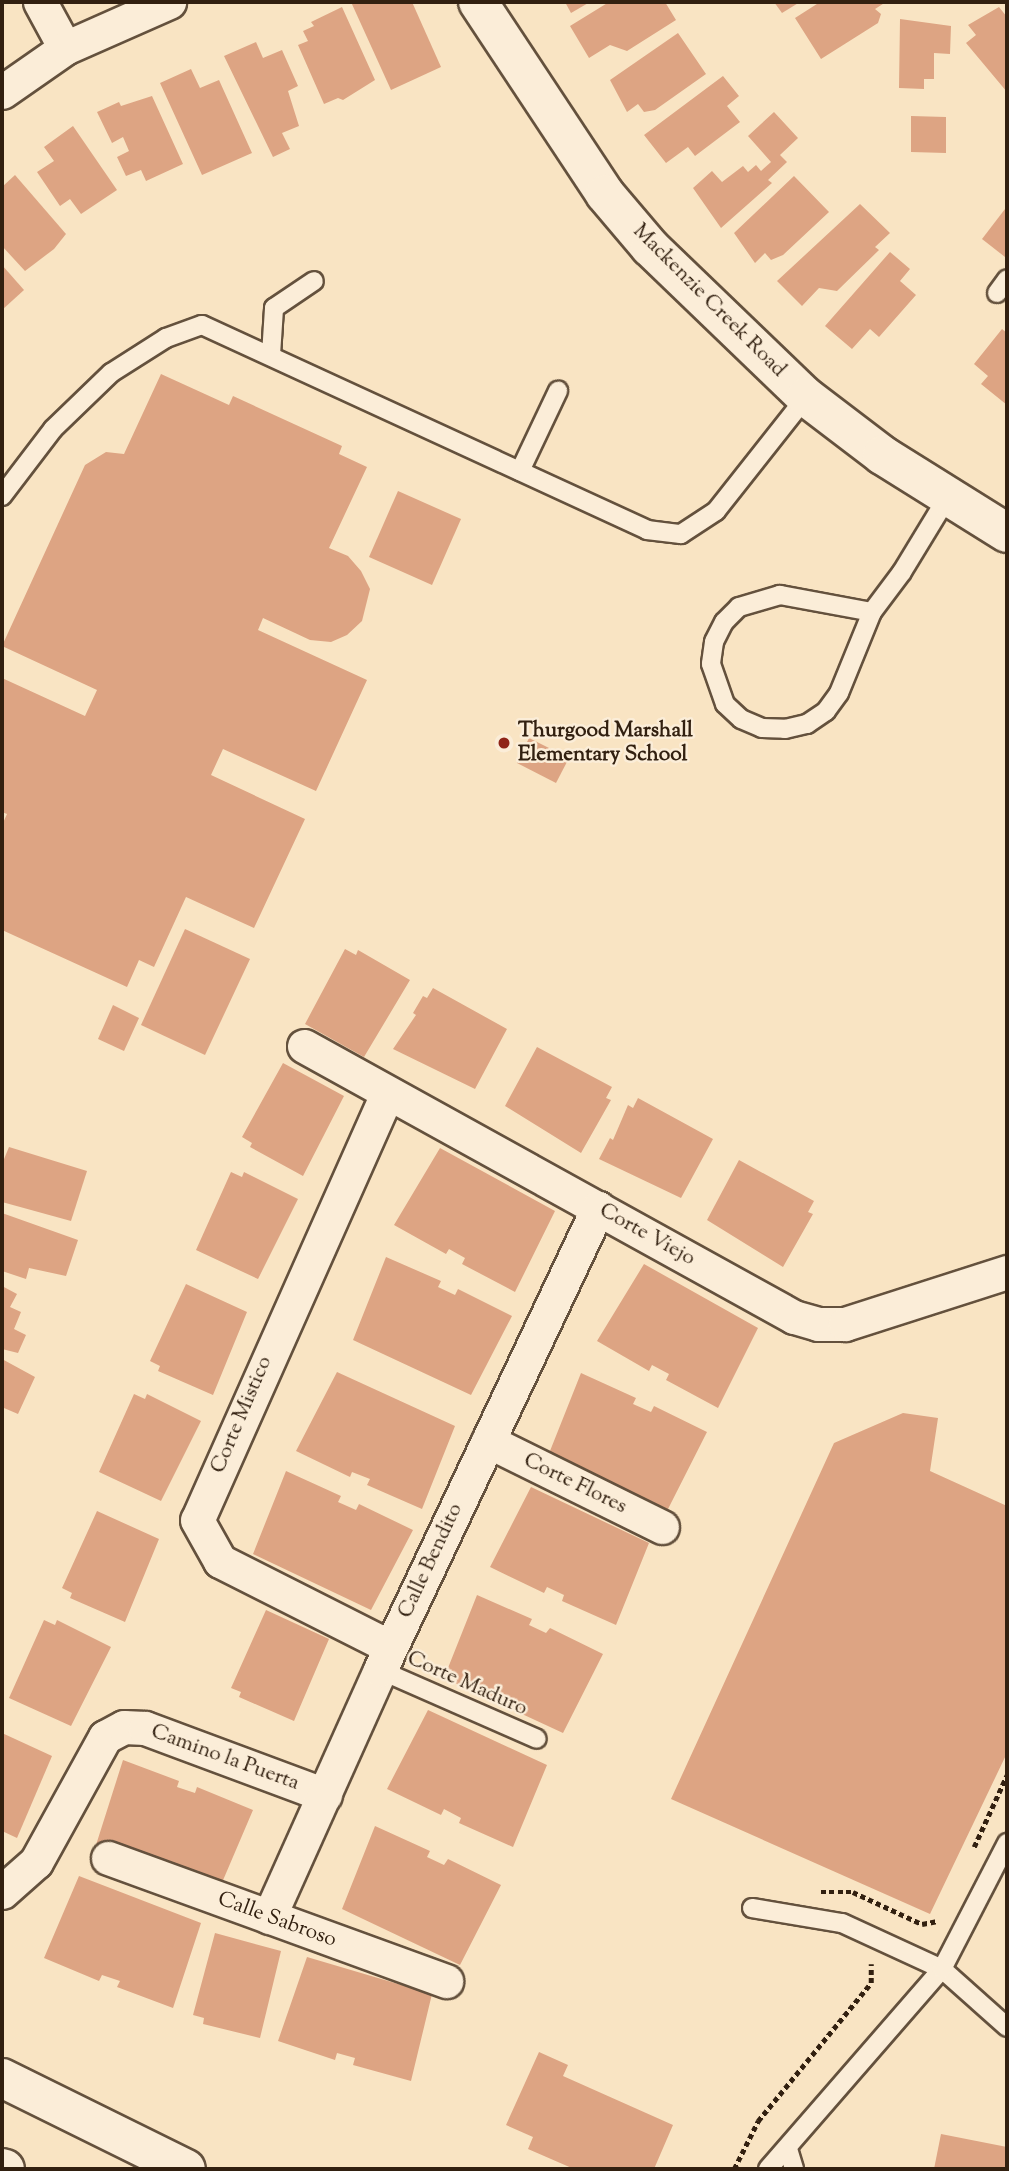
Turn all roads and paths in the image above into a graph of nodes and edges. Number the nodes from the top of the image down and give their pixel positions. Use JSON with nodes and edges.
{"nodes":[{"id":1,"x":40,"y":2,"type":"edge"},
{"id":2,"x":169,"y":2,"type":"edge"},
{"id":3,"x":478,"y":2,"type":"edge"},
{"id":4,"x":65,"y":48,"type":"junction"},
{"id":5,"x":2,"y":92,"type":"edge"},
{"id":6,"x":314,"y":281,"type":"dead end"},
{"id":7,"x":271,"y":355,"type":"junction"},
{"id":8,"x":558,"y":391,"type":"dead end"},
{"id":9,"x":806,"y":397,"type":"junction"},
{"id":10,"x":520,"y":471,"type":"junction"},
{"id":11,"x":2,"y":496,"type":"edge"},
{"id":12,"x":947,"y":498,"type":"junction"},
{"id":13,"x":1007,"y":533,"type":"edge"},
{"id":14,"x":872,"y":612,"type":"junction"},
{"id":15,"x":304,"y":1046,"type":"dead end"},
{"id":16,"x":387,"y":1094,"type":"junction"},
{"id":17,"x":598,"y":1208,"type":"junction"},
{"id":18,"x":1007,"y":1272,"type":"edge"},
{"id":19,"x":488,"y":1441,"type":"junction"},
{"id":20,"x":662,"y":1527,"type":"dead end"},
{"id":21,"x":385,"y":1659,"type":"junction"},
{"id":22,"x":537,"y":1739,"type":"dead end"},
{"id":23,"x":1007,"y":1774,"type":"edge"},
{"id":24,"x":325,"y":1795,"type":"junction"},
{"id":25,"x":1007,"y":1843,"type":"edge"},
{"id":26,"x":108,"y":1858,"type":"dead end"},
{"id":27,"x":967,"y":1860,"type":"dead end"},
{"id":28,"x":2,"y":1892,"type":"edge"},
{"id":29,"x":815,"y":1892,"type":"dead end"},
{"id":30,"x":752,"y":1908,"type":"dead end"},
{"id":31,"x":945,"y":1908,"type":"dead end"},
{"id":32,"x":270,"y":1917,"type":"junction"},
{"id":33,"x":866,"y":1957,"type":"dead end"},
{"id":34,"x":942,"y":1969,"type":"junction"},
{"id":35,"x":446,"y":1981,"type":"dead end"},
{"id":36,"x":1007,"y":2027,"type":"edge"},
{"id":37,"x":2,"y":2078,"type":"edge"},
{"id":38,"x":788,"y":2149,"type":"junction"},
{"id":39,"x":186,"y":2169,"type":"edge"},
{"id":40,"x":734,"y":2169,"type":"edge"},
{"id":41,"x":768,"y":2169,"type":"edge"},
{"id":42,"x":794,"y":2169,"type":"edge"}],
"edges":[{"from":1,"to":4,"type":"street"},
{"from":2,"to":4,"type":"street"},
{"from":3,"to":9,"type":"street","name":"Mackenzie Creek Road"},
{"from":4,"to":5,"type":"street"},
{"from":6,"to":7,"type":"lane"},
{"from":7,"to":10,"type":"lane"},
{"from":7,"to":11,"type":"lane"},
{"from":8,"to":10,"type":"lane"},
{"from":9,"to":10,"type":"lane"},
{"from":9,"to":12,"type":"street","name":"Mackenzie Creek Road"},
{"from":12,"to":13,"type":"street","name":"Mackenzie Creek Road"},
{"from":12,"to":14,"type":"lane"},
{"from":14,"to":14,"type":"lane"},
{"from":15,"to":16,"type":"street","name":"Corte Viejo"},
{"from":16,"to":17,"type":"street","name":"Corte Viejo"},
{"from":16,"to":21,"type":"street","name":"Corte Mistico"},
{"from":17,"to":18,"type":"street","name":"Corte Viejo"},
{"from":17,"to":19,"type":"street","name":"Calle Bendito"},
{"from":19,"to":20,"type":"street","name":"Corte Flores"},
{"from":19,"to":21,"type":"street","name":"Calle Bendito"},
{"from":21,"to":22,"type":"lane","name":"Corte Maduro"},
{"from":21,"to":24,"type":"street","name":"Calle Bendito"},
{"from":23,"to":27,"type":"path"},
{"from":24,"to":28,"type":"street","name":"Camino la Puerta"},
{"from":24,"to":32,"type":"street","name":"Calle Bendito"},
{"from":25,"to":34,"type":"lane"},
{"from":26,"to":32,"type":"street","name":"Calle Sabroso"},
{"from":29,"to":31,"type":"path"},
{"from":30,"to":34,"type":"lane"},
{"from":32,"to":35,"type":"street","name":"Calle Sabroso"},
{"from":33,"to":40,"type":"path"},
{"from":34,"to":36,"type":"lane"},
{"from":34,"to":38,"type":"lane"},
{"from":37,"to":39,"type":"street"},
{"from":38,"to":41,"type":"lane"},
{"from":38,"to":42,"type":"lane"}]}
